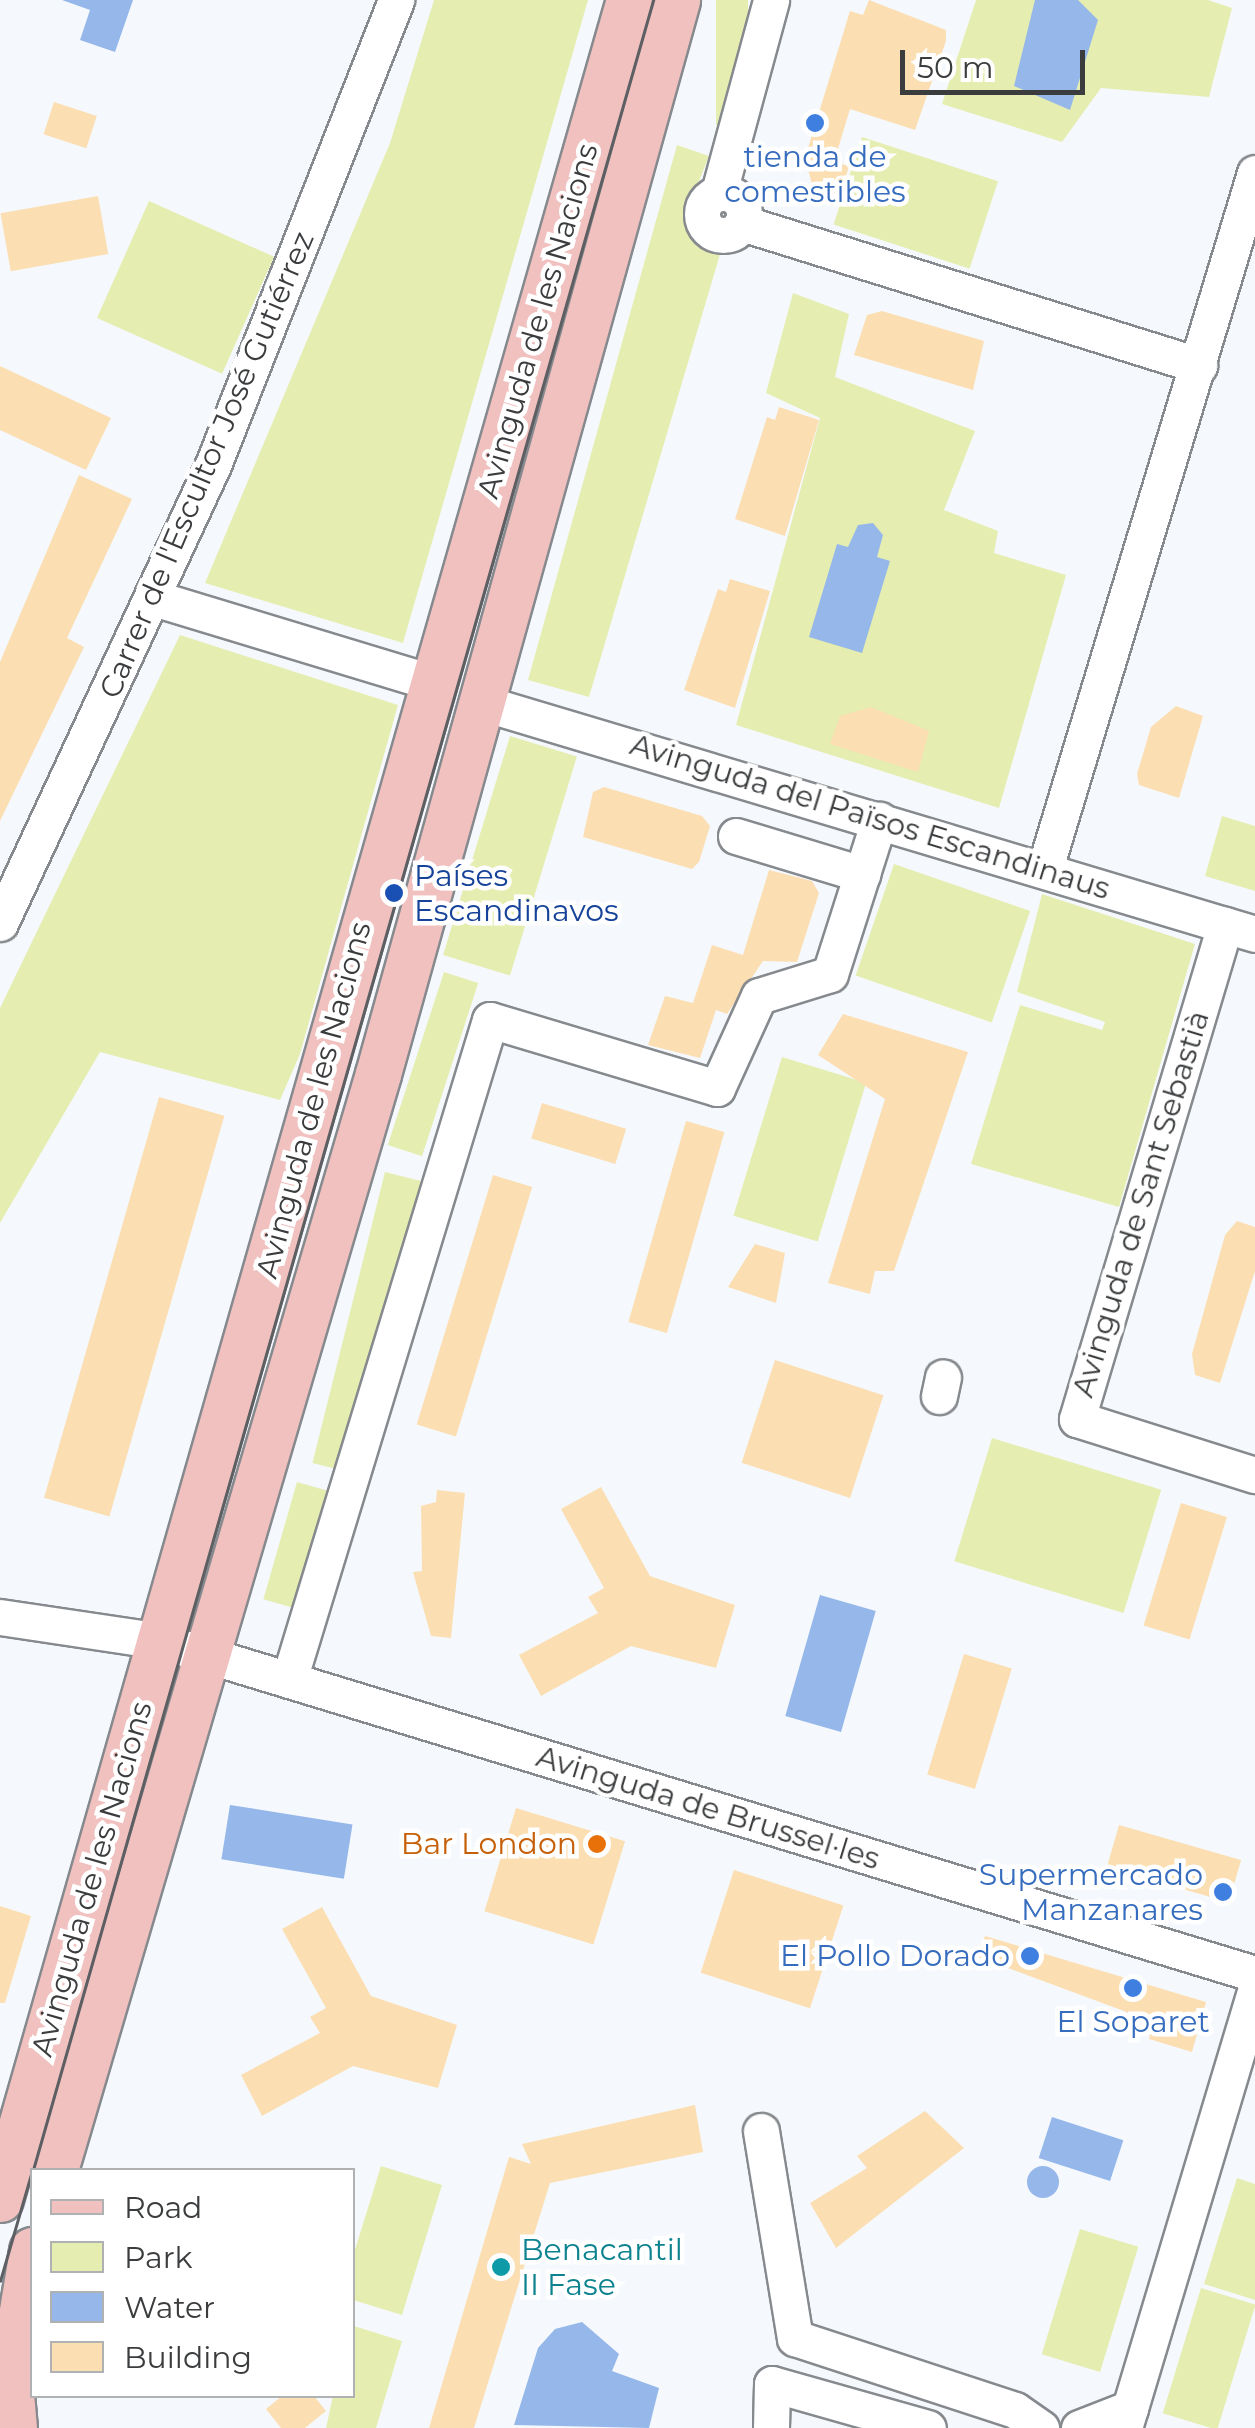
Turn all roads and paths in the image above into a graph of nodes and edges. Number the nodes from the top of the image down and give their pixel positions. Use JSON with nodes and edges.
{"nodes":[{"id":1,"x":396,"y":0,"type":"edge"},
{"id":2,"x":629,"y":0,"type":"edge"},
{"id":3,"x":677,"y":0,"type":"edge"},
{"id":4,"x":772,"y":0,"type":"edge"},
{"id":5,"x":1255,"y":173,"type":"edge"},
{"id":6,"x":1199,"y":365,"type":"junction"},
{"id":7,"x":154,"y":598,"type":"junction"},
{"id":8,"x":431,"y":682,"type":"junction"},
{"id":9,"x":484,"y":703,"type":"junction"},
{"id":10,"x":879,"y":820,"type":"junction"},
{"id":11,"x":736,"y":836,"type":"dead end"},
{"id":12,"x":1045,"y":868,"type":"junction"},
{"id":13,"x":862,"y":874,"type":"junction"},
{"id":14,"x":0,"y":923,"type":"edge"},
{"id":15,"x":1240,"y":930,"type":"edge"},
{"id":16,"x":1255,"y":1474,"type":"edge"},
{"id":17,"x":0,"y":1617,"type":"edge"},
{"id":18,"x":181,"y":1647,"type":"junction"},
{"id":19,"x":289,"y":1680,"type":"junction"},
{"id":20,"x":1255,"y":1974,"type":"edge"},
{"id":21,"x":1255,"y":1992,"type":"edge"},
{"id":22,"x":761,"y":2131,"type":"dead end"},
{"id":23,"x":55,"y":2168,"type":"edge"},
{"id":24,"x":0,"y":2200,"type":"edge"},
{"id":25,"x":30,"y":2262,"type":"edge"},
{"id":26,"x":1127,"y":2418,"type":"edge"},
{"id":27,"x":14,"y":2428,"type":"edge"},
{"id":28,"x":772,"y":2428,"type":"edge"},
{"id":29,"x":928,"y":2428,"type":"edge"},
{"id":30,"x":1041,"y":2428,"type":"edge"},
{"id":31,"x":1078,"y":2428,"type":"edge"}],
"edges":[{"from":1,"to":7,"type":"street","name":"Carrer de l'Escultor José Gutiérrez"},
{"from":2,"to":8,"type":"main road","name":"Avinguda de les Nacions"},
{"from":3,"to":9,"type":"main road","name":"Avinguda de les Nacions"},
{"from":4,"to":6,"type":"street"},
{"from":5,"to":6,"type":"street"},
{"from":6,"to":12,"type":"street"},
{"from":7,"to":8,"type":"street"},
{"from":7,"to":14,"type":"street","name":"Carrer de l'Escultor José Gutiérrez"},
{"from":8,"to":18,"type":"main road","name":"Avinguda de les Nacions"},
{"from":9,"to":10,"type":"street","name":"Avinguda del Països Escandinaus"},
{"from":9,"to":18,"type":"main road","name":"Avinguda de les Nacions"},
{"from":10,"to":12,"type":"street","name":"Avinguda del Països Escandinaus"},
{"from":10,"to":13,"type":"street"},
{"from":11,"to":13,"type":"street"},
{"from":12,"to":15,"type":"street","name":"Avinguda del Països Escandinaus"},
{"from":13,"to":19,"type":"street"},
{"from":15,"to":16,"type":"street","name":"Avinguda de Sant Sebastià"},
{"from":17,"to":18,"type":"street","name":"Avinguda de Brussel·les"},
{"from":18,"to":19,"type":"street","name":"Avinguda de Brussel·les"},
{"from":18,"to":23,"type":"main road","name":"Avinguda de les Nacions"},
{"from":18,"to":24,"type":"main road","name":"Avinguda de les Nacions"},
{"from":19,"to":20,"type":"street","name":"Avinguda de Brussel·les"},
{"from":21,"to":26,"type":"street"},
{"from":22,"to":30,"type":"street"},
{"from":25,"to":27,"type":"main road"},
{"from":26,"to":31,"type":"street"},
{"from":28,"to":29,"type":"street"}]}
